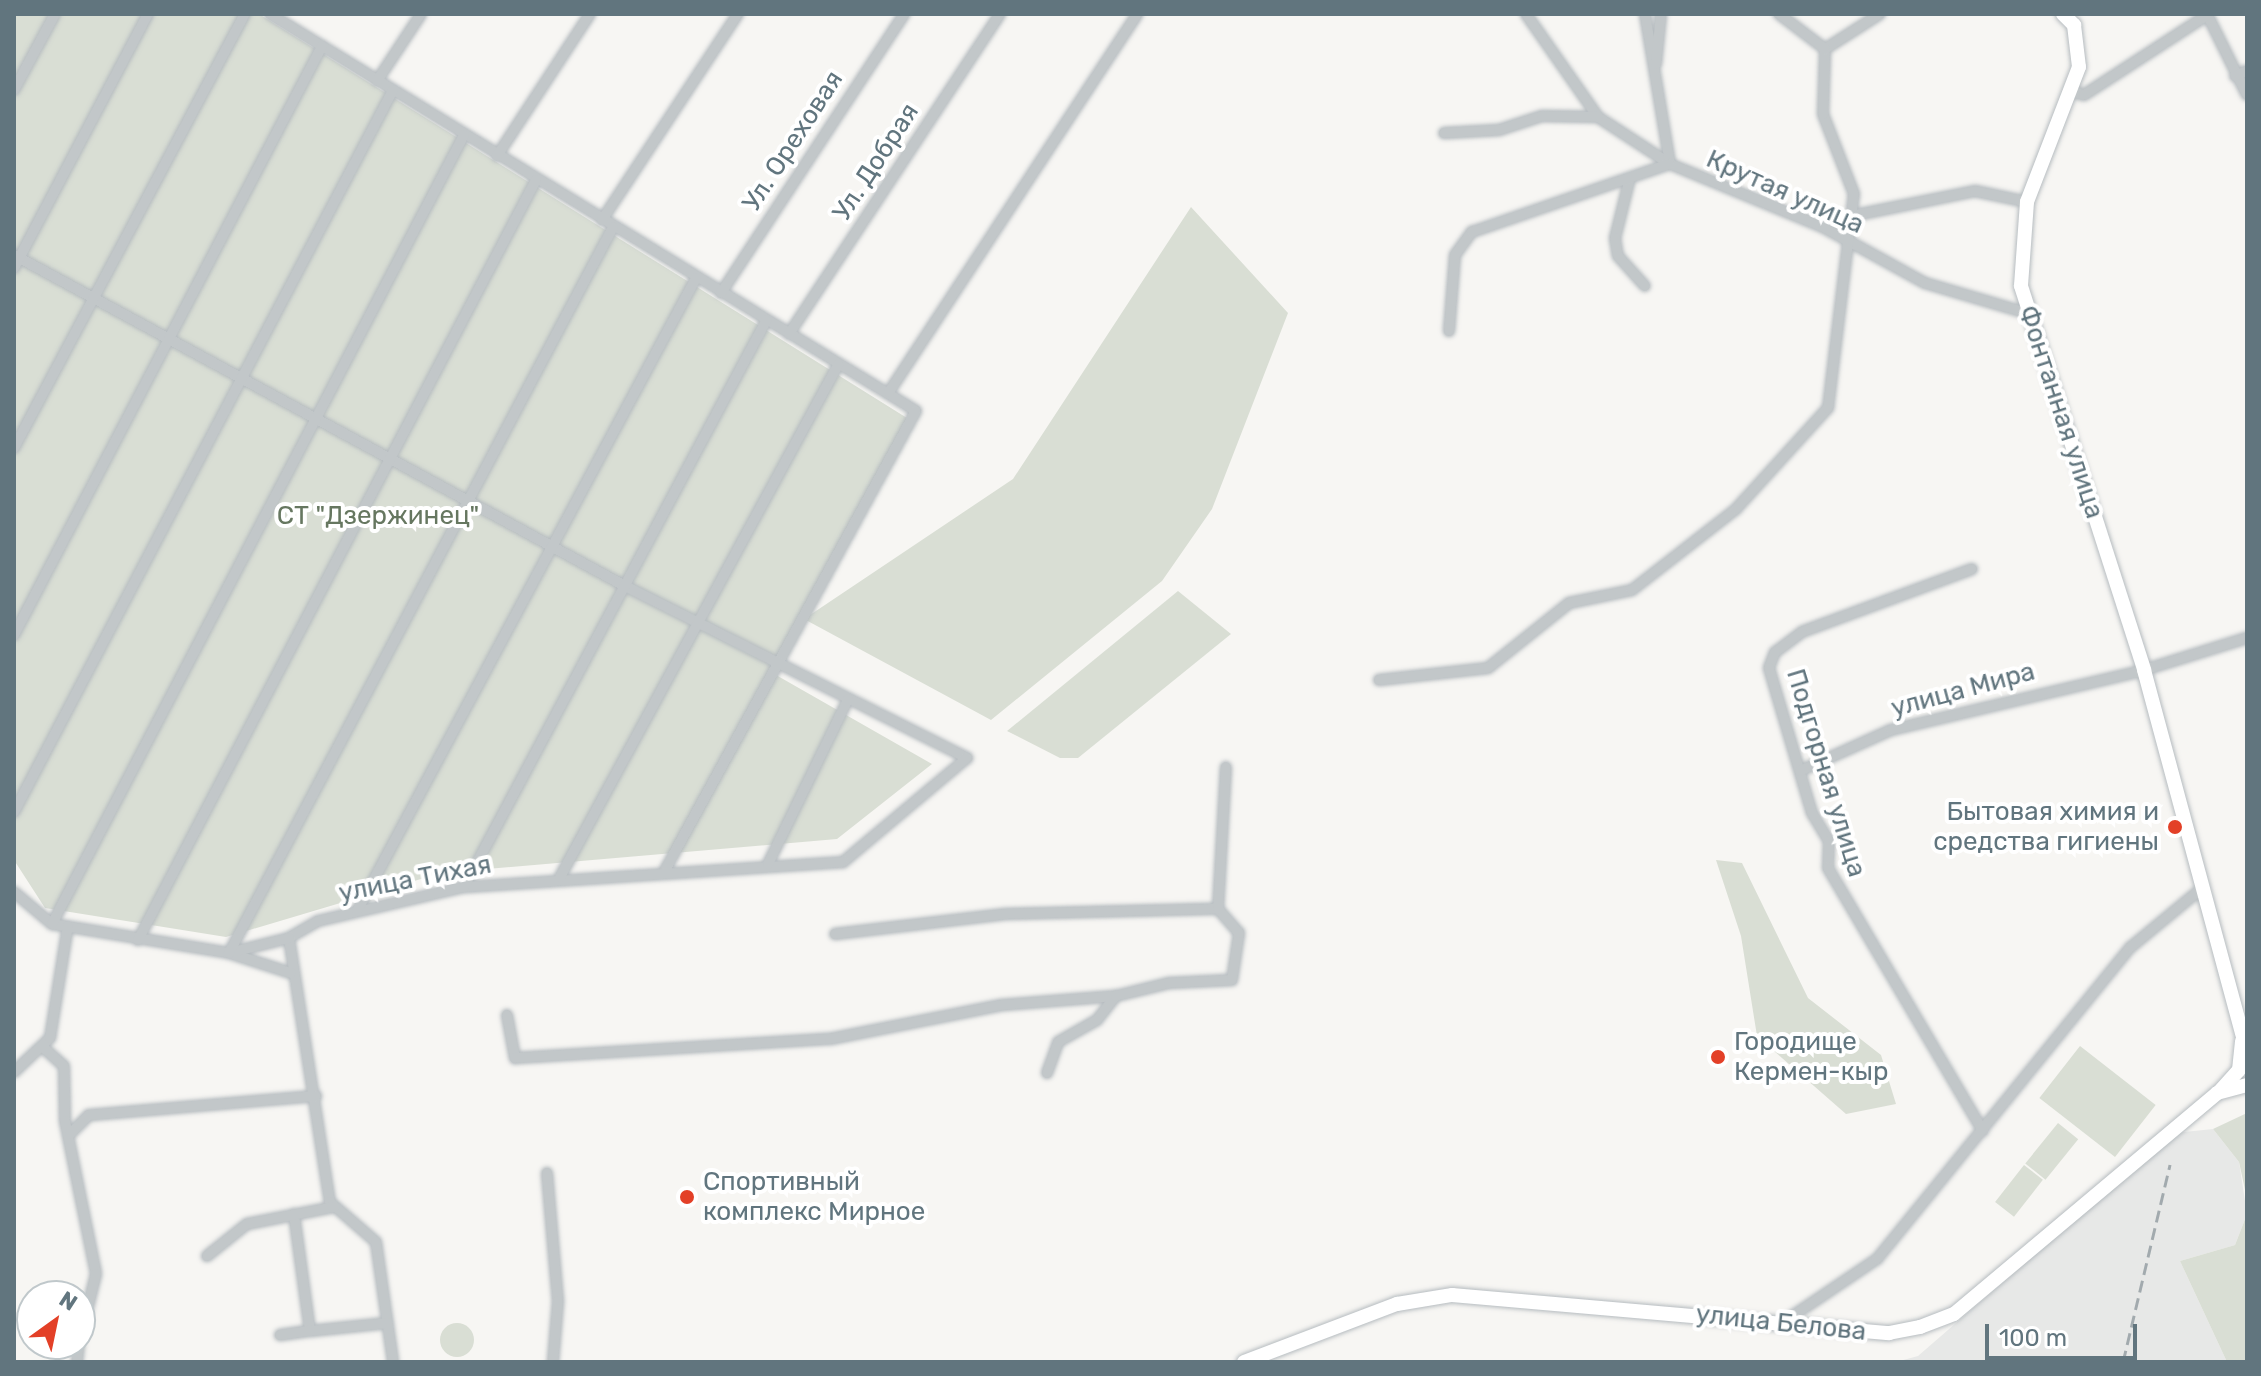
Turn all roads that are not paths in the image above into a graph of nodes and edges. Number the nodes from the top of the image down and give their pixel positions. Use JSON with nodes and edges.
{"nodes":[{"id":1,"x":55,"y":14,"type":"edge"},
{"id":2,"x":148,"y":14,"type":"edge"},
{"id":3,"x":245,"y":14,"type":"edge"},
{"id":4,"x":270,"y":14,"type":"edge"},
{"id":5,"x":421,"y":14,"type":"edge"},
{"id":6,"x":590,"y":14,"type":"edge"},
{"id":7,"x":738,"y":14,"type":"edge"},
{"id":8,"x":904,"y":14,"type":"edge"},
{"id":9,"x":1000,"y":14,"type":"edge"},
{"id":10,"x":1137,"y":14,"type":"edge"},
{"id":11,"x":1526,"y":14,"type":"edge"},
{"id":12,"x":1645,"y":14,"type":"edge"},
{"id":13,"x":1661,"y":14,"type":"edge"},
{"id":14,"x":1779,"y":14,"type":"edge"},
{"id":15,"x":1880,"y":14,"type":"edge"},
{"id":16,"x":2207,"y":15,"type":"edge"},
{"id":17,"x":2070,"y":18,"type":"edge"},
{"id":18,"x":322,"y":46,"type":"junction"},
{"id":19,"x":1825,"y":49,"type":"junction"},
{"id":20,"x":1655,"y":70,"type":"junction"},
{"id":21,"x":2247,"y":71,"type":"edge"},
{"id":22,"x":2235,"y":76,"type":"junction"},
{"id":23,"x":377,"y":81,"type":"junction"},
{"id":24,"x":14,"y":90,"type":"edge"},
{"id":25,"x":393,"y":90,"type":"junction"},
{"id":26,"x":2074,"y":92,"type":"junction"},
{"id":27,"x":2247,"y":95,"type":"edge"},
{"id":28,"x":1598,"y":117,"type":"junction"},
{"id":29,"x":1444,"y":133,"type":"dead end"},
{"id":30,"x":464,"y":135,"type":"junction"},
{"id":31,"x":497,"y":156,"type":"junction"},
{"id":32,"x":1670,"y":164,"type":"junction"},
{"id":33,"x":536,"y":180,"type":"junction"},
{"id":34,"x":1631,"y":181,"type":"junction"},
{"id":35,"x":2027,"y":202,"type":"junction"},
{"id":36,"x":1856,"y":215,"type":"junction"},
{"id":37,"x":602,"y":220,"type":"junction"},
{"id":38,"x":613,"y":227,"type":"junction"},
{"id":39,"x":1851,"y":244,"type":"junction"},
{"id":40,"x":16,"y":260,"type":"edge"},
{"id":41,"x":696,"y":278,"type":"junction"},
{"id":42,"x":1645,"y":286,"type":"dead end"},
{"id":43,"x":721,"y":293,"type":"junction"},
{"id":44,"x":92,"y":299,"type":"junction"},
{"id":45,"x":2026,"y":313,"type":"junction"},
{"id":46,"x":766,"y":321,"type":"junction"},
{"id":47,"x":1449,"y":331,"type":"dead end"},
{"id":48,"x":789,"y":334,"type":"junction"},
{"id":49,"x":168,"y":339,"type":"junction"},
{"id":50,"x":838,"y":365,"type":"junction"},
{"id":51,"x":242,"y":377,"type":"junction"},
{"id":52,"x":889,"y":392,"type":"junction"},
{"id":53,"x":313,"y":416,"type":"junction"},
{"id":54,"x":14,"y":448,"type":"edge"},
{"id":55,"x":390,"y":456,"type":"junction"},
{"id":56,"x":468,"y":498,"type":"junction"},
{"id":57,"x":551,"y":545,"type":"junction"},
{"id":58,"x":1972,"y":569,"type":"dead end"},
{"id":59,"x":625,"y":586,"type":"junction"},
{"id":60,"x":699,"y":624,"type":"junction"},
{"id":61,"x":14,"y":635,"type":"edge"},
{"id":62,"x":2247,"y":638,"type":"edge"},
{"id":63,"x":778,"y":664,"type":"junction"},
{"id":64,"x":2144,"y":670,"type":"junction"},
{"id":65,"x":1379,"y":680,"type":"dead end"},
{"id":66,"x":848,"y":699,"type":"junction"},
{"id":67,"x":1226,"y":767,"type":"dead end"},
{"id":68,"x":1800,"y":771,"type":"junction"},
{"id":69,"x":14,"y":812,"type":"edge"},
{"id":70,"x":768,"y":864,"type":"junction"},
{"id":71,"x":665,"y":870,"type":"junction"},
{"id":72,"x":560,"y":877,"type":"junction"},
{"id":73,"x":464,"y":887,"type":"junction"},
{"id":74,"x":2202,"y":888,"type":"junction"},
{"id":75,"x":14,"y":892,"type":"edge"},
{"id":76,"x":1218,"y":909,"type":"junction"},
{"id":77,"x":357,"y":911,"type":"junction"},
{"id":78,"x":52,"y":924,"type":"junction"},
{"id":79,"x":68,"y":926,"type":"junction"},
{"id":80,"x":835,"y":934,"type":"dead end"},
{"id":81,"x":289,"y":938,"type":"junction"},
{"id":82,"x":138,"y":940,"type":"junction"},
{"id":83,"x":229,"y":953,"type":"junction"},
{"id":84,"x":291,"y":973,"type":"junction"},
{"id":85,"x":1116,"y":996,"type":"junction"},
{"id":86,"x":507,"y":1015,"type":"dead end"},
{"id":87,"x":2245,"y":1045,"type":"edge"},
{"id":88,"x":45,"y":1049,"type":"junction"},
{"id":89,"x":14,"y":1072,"type":"edge"},
{"id":90,"x":1047,"y":1073,"type":"dead end"},
{"id":91,"x":2247,"y":1085,"type":"edge"},
{"id":92,"x":2217,"y":1093,"type":"junction"},
{"id":93,"x":316,"y":1096,"type":"junction"},
{"id":94,"x":1983,"y":1131,"type":"junction"},
{"id":95,"x":69,"y":1137,"type":"junction"},
{"id":96,"x":547,"y":1173,"type":"dead end"},
{"id":97,"x":334,"y":1207,"type":"junction"},
{"id":98,"x":294,"y":1214,"type":"junction"},
{"id":99,"x":207,"y":1256,"type":"dead end"},
{"id":100,"x":96,"y":1280,"type":"edge"},
{"id":101,"x":388,"y":1323,"type":"junction"},
{"id":102,"x":1782,"y":1323,"type":"junction"},
{"id":103,"x":310,"y":1331,"type":"junction"},
{"id":104,"x":280,"y":1335,"type":"dead end"},
{"id":105,"x":393,"y":1362,"type":"edge"},
{"id":106,"x":553,"y":1362,"type":"edge"},
{"id":107,"x":1244,"y":1362,"type":"edge"}],
"edges":[{"from":1,"to":24,"type":"street"},
{"from":2,"to":40,"type":"street"},
{"from":3,"to":44,"type":"street"},
{"from":4,"to":18,"type":"street"},
{"from":5,"to":23,"type":"street"},
{"from":6,"to":31,"type":"street"},
{"from":7,"to":37,"type":"street"},
{"from":8,"to":43,"type":"street","name":"Ул. Ореховая"},
{"from":9,"to":48,"type":"street","name":"Ул. Добрая"},
{"from":10,"to":52,"type":"street"},
{"from":11,"to":28,"type":"street"},
{"from":12,"to":20,"type":"street","name":"Крутая улица"},
{"from":13,"to":20,"type":"street"},
{"from":14,"to":19,"type":"street"},
{"from":15,"to":19,"type":"street"},
{"from":16,"to":22,"type":"street"},
{"from":16,"to":26,"type":"street"},
{"from":17,"to":26,"type":"main road","name":"Фонтанная улица"},
{"from":18,"to":23,"type":"street"},
{"from":18,"to":49,"type":"street"},
{"from":19,"to":36,"type":"street"},
{"from":20,"to":32,"type":"street","name":"Крутая улица"},
{"from":21,"to":22,"type":"street"},
{"from":22,"to":27,"type":"street"},
{"from":23,"to":25,"type":"street"},
{"from":25,"to":30,"type":"street"},
{"from":25,"to":51,"type":"street"},
{"from":26,"to":35,"type":"main road","name":"Фонтанная улица"},
{"from":28,"to":29,"type":"street"},
{"from":28,"to":32,"type":"street"},
{"from":30,"to":31,"type":"street"},
{"from":30,"to":53,"type":"street"},
{"from":31,"to":33,"type":"street"},
{"from":32,"to":34,"type":"street"},
{"from":32,"to":39,"type":"street","name":"Крутая улица"},
{"from":33,"to":37,"type":"street"},
{"from":33,"to":55,"type":"street"},
{"from":34,"to":42,"type":"street"},
{"from":34,"to":47,"type":"street"},
{"from":35,"to":36,"type":"street"},
{"from":35,"to":45,"type":"main road","name":"Фонтанная улица"},
{"from":36,"to":39,"type":"street"},
{"from":37,"to":38,"type":"street"},
{"from":38,"to":41,"type":"street"},
{"from":38,"to":56,"type":"street"},
{"from":39,"to":45,"type":"street","name":"Крутая улица"},
{"from":39,"to":65,"type":"street"},
{"from":40,"to":44,"type":"street"},
{"from":41,"to":43,"type":"street"},
{"from":41,"to":57,"type":"street"},
{"from":43,"to":46,"type":"street"},
{"from":44,"to":49,"type":"street"},
{"from":44,"to":54,"type":"street"},
{"from":45,"to":64,"type":"main road","name":"Фонтанная улица"},
{"from":46,"to":48,"type":"street"},
{"from":46,"to":59,"type":"street"},
{"from":48,"to":50,"type":"street"},
{"from":49,"to":51,"type":"street"},
{"from":49,"to":61,"type":"street"},
{"from":50,"to":52,"type":"street"},
{"from":50,"to":60,"type":"street"},
{"from":51,"to":53,"type":"street"},
{"from":51,"to":69,"type":"street"},
{"from":52,"to":63,"type":"street"},
{"from":53,"to":55,"type":"street"},
{"from":53,"to":78,"type":"street"},
{"from":55,"to":56,"type":"street"},
{"from":55,"to":82,"type":"street"},
{"from":56,"to":57,"type":"street"},
{"from":56,"to":83,"type":"street"},
{"from":57,"to":59,"type":"street"},
{"from":57,"to":77,"type":"street"},
{"from":58,"to":68,"type":"street","name":"Подгорная улица"},
{"from":59,"to":60,"type":"street"},
{"from":59,"to":73,"type":"street"},
{"from":60,"to":63,"type":"street"},
{"from":60,"to":72,"type":"street"},
{"from":62,"to":64,"type":"street","name":"улица Мира"},
{"from":63,"to":66,"type":"street"},
{"from":63,"to":71,"type":"street"},
{"from":64,"to":68,"type":"street","name":"улица Мира"},
{"from":64,"to":74,"type":"main road","name":"Фонтанная улица"},
{"from":66,"to":70,"type":"street"},
{"from":66,"to":70,"type":"street","name":"улица Тихая"},
{"from":67,"to":76,"type":"street"},
{"from":68,"to":94,"type":"street","name":"Подгорная улица"},
{"from":70,"to":71,"type":"street","name":"улица Тихая"},
{"from":71,"to":72,"type":"street","name":"улица Тихая"},
{"from":72,"to":73,"type":"street","name":"улица Тихая"},
{"from":73,"to":77,"type":"street","name":"улица Тихая"},
{"from":74,"to":87,"type":"main road","name":"Фонтанная улица"},
{"from":74,"to":94,"type":"street"},
{"from":75,"to":78,"type":"street"},
{"from":76,"to":80,"type":"street"},
{"from":76,"to":85,"type":"street"},
{"from":77,"to":81,"type":"street","name":"улица Тихая"},
{"from":78,"to":79,"type":"street"},
{"from":79,"to":82,"type":"street"},
{"from":79,"to":88,"type":"street"},
{"from":81,"to":83,"type":"street","name":"улица Тихая"},
{"from":81,"to":84,"type":"street"},
{"from":82,"to":83,"type":"street"},
{"from":83,"to":84,"type":"street"},
{"from":84,"to":93,"type":"street"},
{"from":85,"to":86,"type":"street"},
{"from":85,"to":90,"type":"street"},
{"from":87,"to":92,"type":"main road"},
{"from":88,"to":89,"type":"street"},
{"from":88,"to":95,"type":"street"},
{"from":91,"to":92,"type":"main road","name":"улица Белова"},
{"from":92,"to":102,"type":"main road","name":"улица Белова"},
{"from":93,"to":95,"type":"street"},
{"from":93,"to":97,"type":"street"},
{"from":94,"to":102,"type":"street"},
{"from":95,"to":100,"type":"street"},
{"from":96,"to":106,"type":"street"},
{"from":97,"to":98,"type":"street"},
{"from":97,"to":101,"type":"street"},
{"from":98,"to":99,"type":"street"},
{"from":98,"to":103,"type":"street"},
{"from":101,"to":103,"type":"street"},
{"from":101,"to":105,"type":"street"},
{"from":102,"to":107,"type":"main road","name":"улица Белова"},
{"from":103,"to":104,"type":"street"}]}
